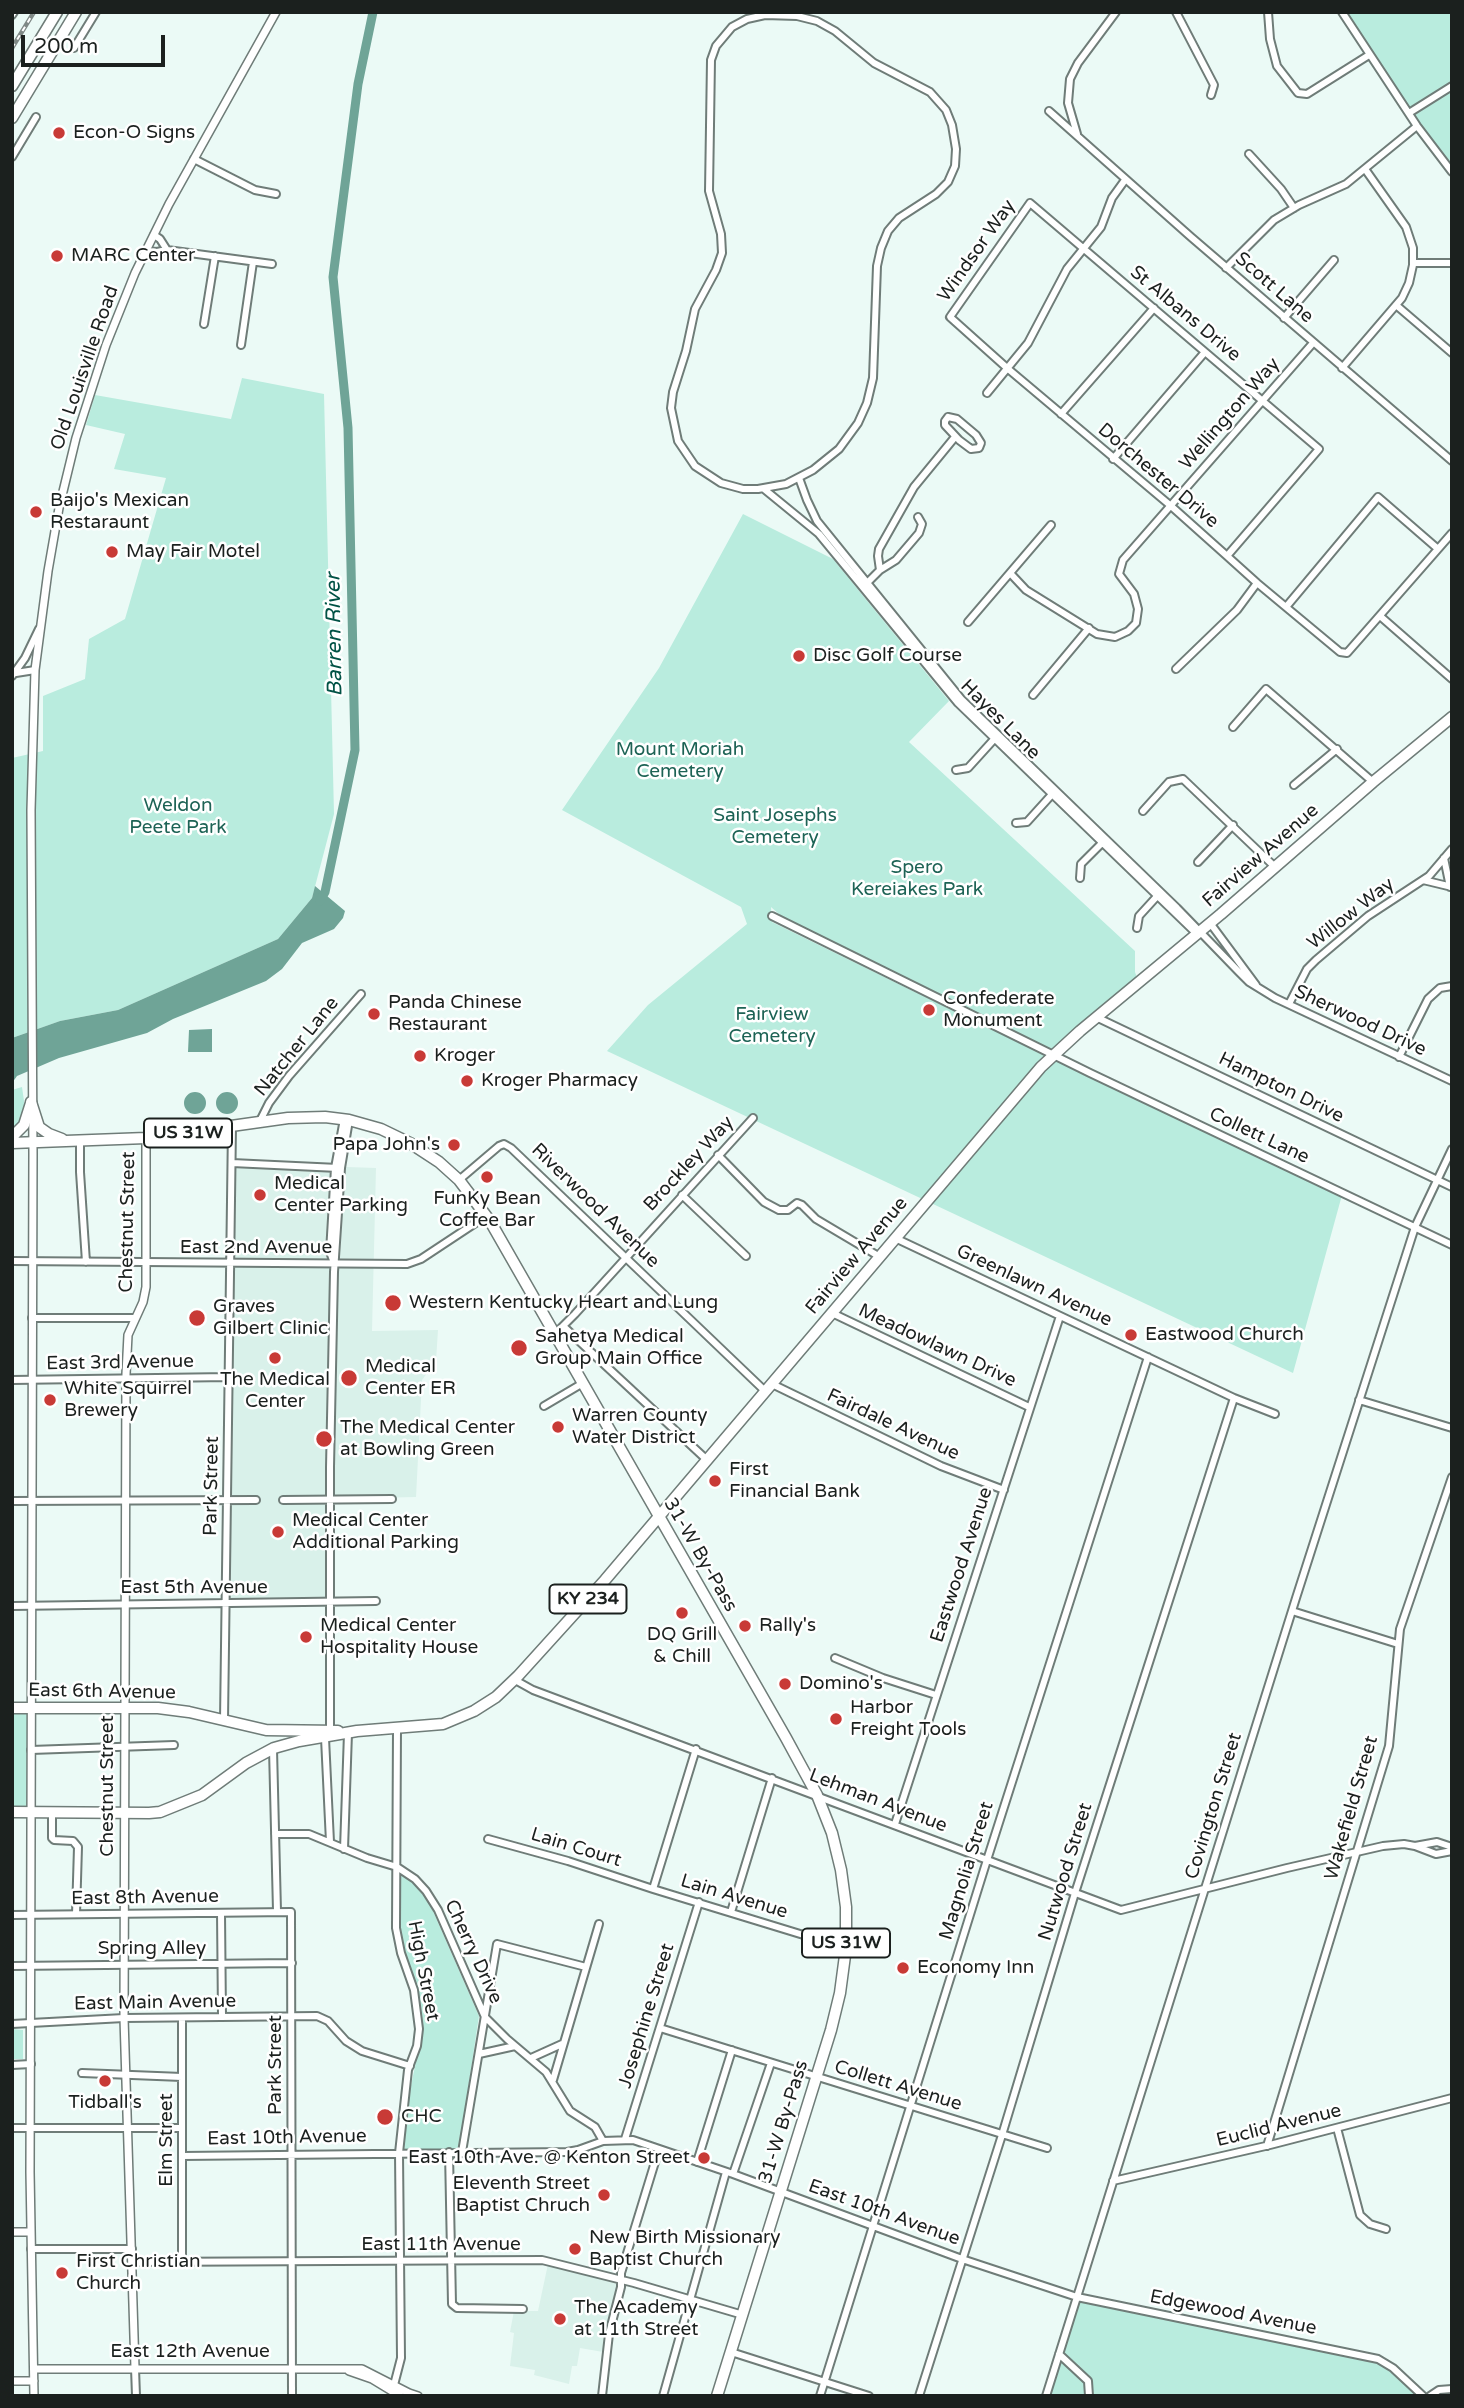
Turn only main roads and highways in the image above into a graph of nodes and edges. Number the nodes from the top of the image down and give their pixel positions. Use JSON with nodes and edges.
{"nodes":[{"id":1,"x":76,"y":12,"type":"edge"},
{"id":2,"x":56,"y":14,"type":"edge"},
{"id":3,"x":69,"y":24,"type":"junction"},
{"id":4,"x":12,"y":86,"type":"edge"},
{"id":5,"x":12,"y":118,"type":"edge"},
{"id":6,"x":1452,"y":717,"type":"edge"},
{"id":7,"x":12,"y":1140,"type":"edge"},
{"id":8,"x":69,"y":1141,"type":"junction"},
{"id":9,"x":658,"y":1517,"type":"junction"},
{"id":10,"x":12,"y":1708,"type":"edge"},
{"id":11,"x":328,"y":1735,"type":"junction"},
{"id":12,"x":12,"y":1812,"type":"edge"},
{"id":13,"x":717,"y":2396,"type":"edge"}],
"edges":[{"from":1,"to":3,"type":"main road"},
{"from":2,"to":3,"type":"main road"},
{"from":2,"to":4,"type":"main road"},
{"from":3,"to":5,"type":"main road"},
{"from":6,"to":9,"type":"main road","name":"Fairview Avenue","number":"KY 234"},
{"from":7,"to":8,"type":"main road","name":"31-W By-Pass","number":"US 31W"},
{"from":7,"to":8,"type":"main road"},
{"from":8,"to":9,"type":"main road","name":"31-W By-Pass","number":"US 31W"},
{"from":9,"to":11,"type":"main road","name":"Fairview Avenue","number":"KY 234"},
{"from":9,"to":13,"type":"main road","name":"31-W By-Pass","number":"US 31W"},
{"from":10,"to":11,"type":"main road","name":"East 6th Avenue","number":"KY 234"},
{"from":11,"to":12,"type":"main road","name":"Fairview Avenue","number":"KY 234"}]}
